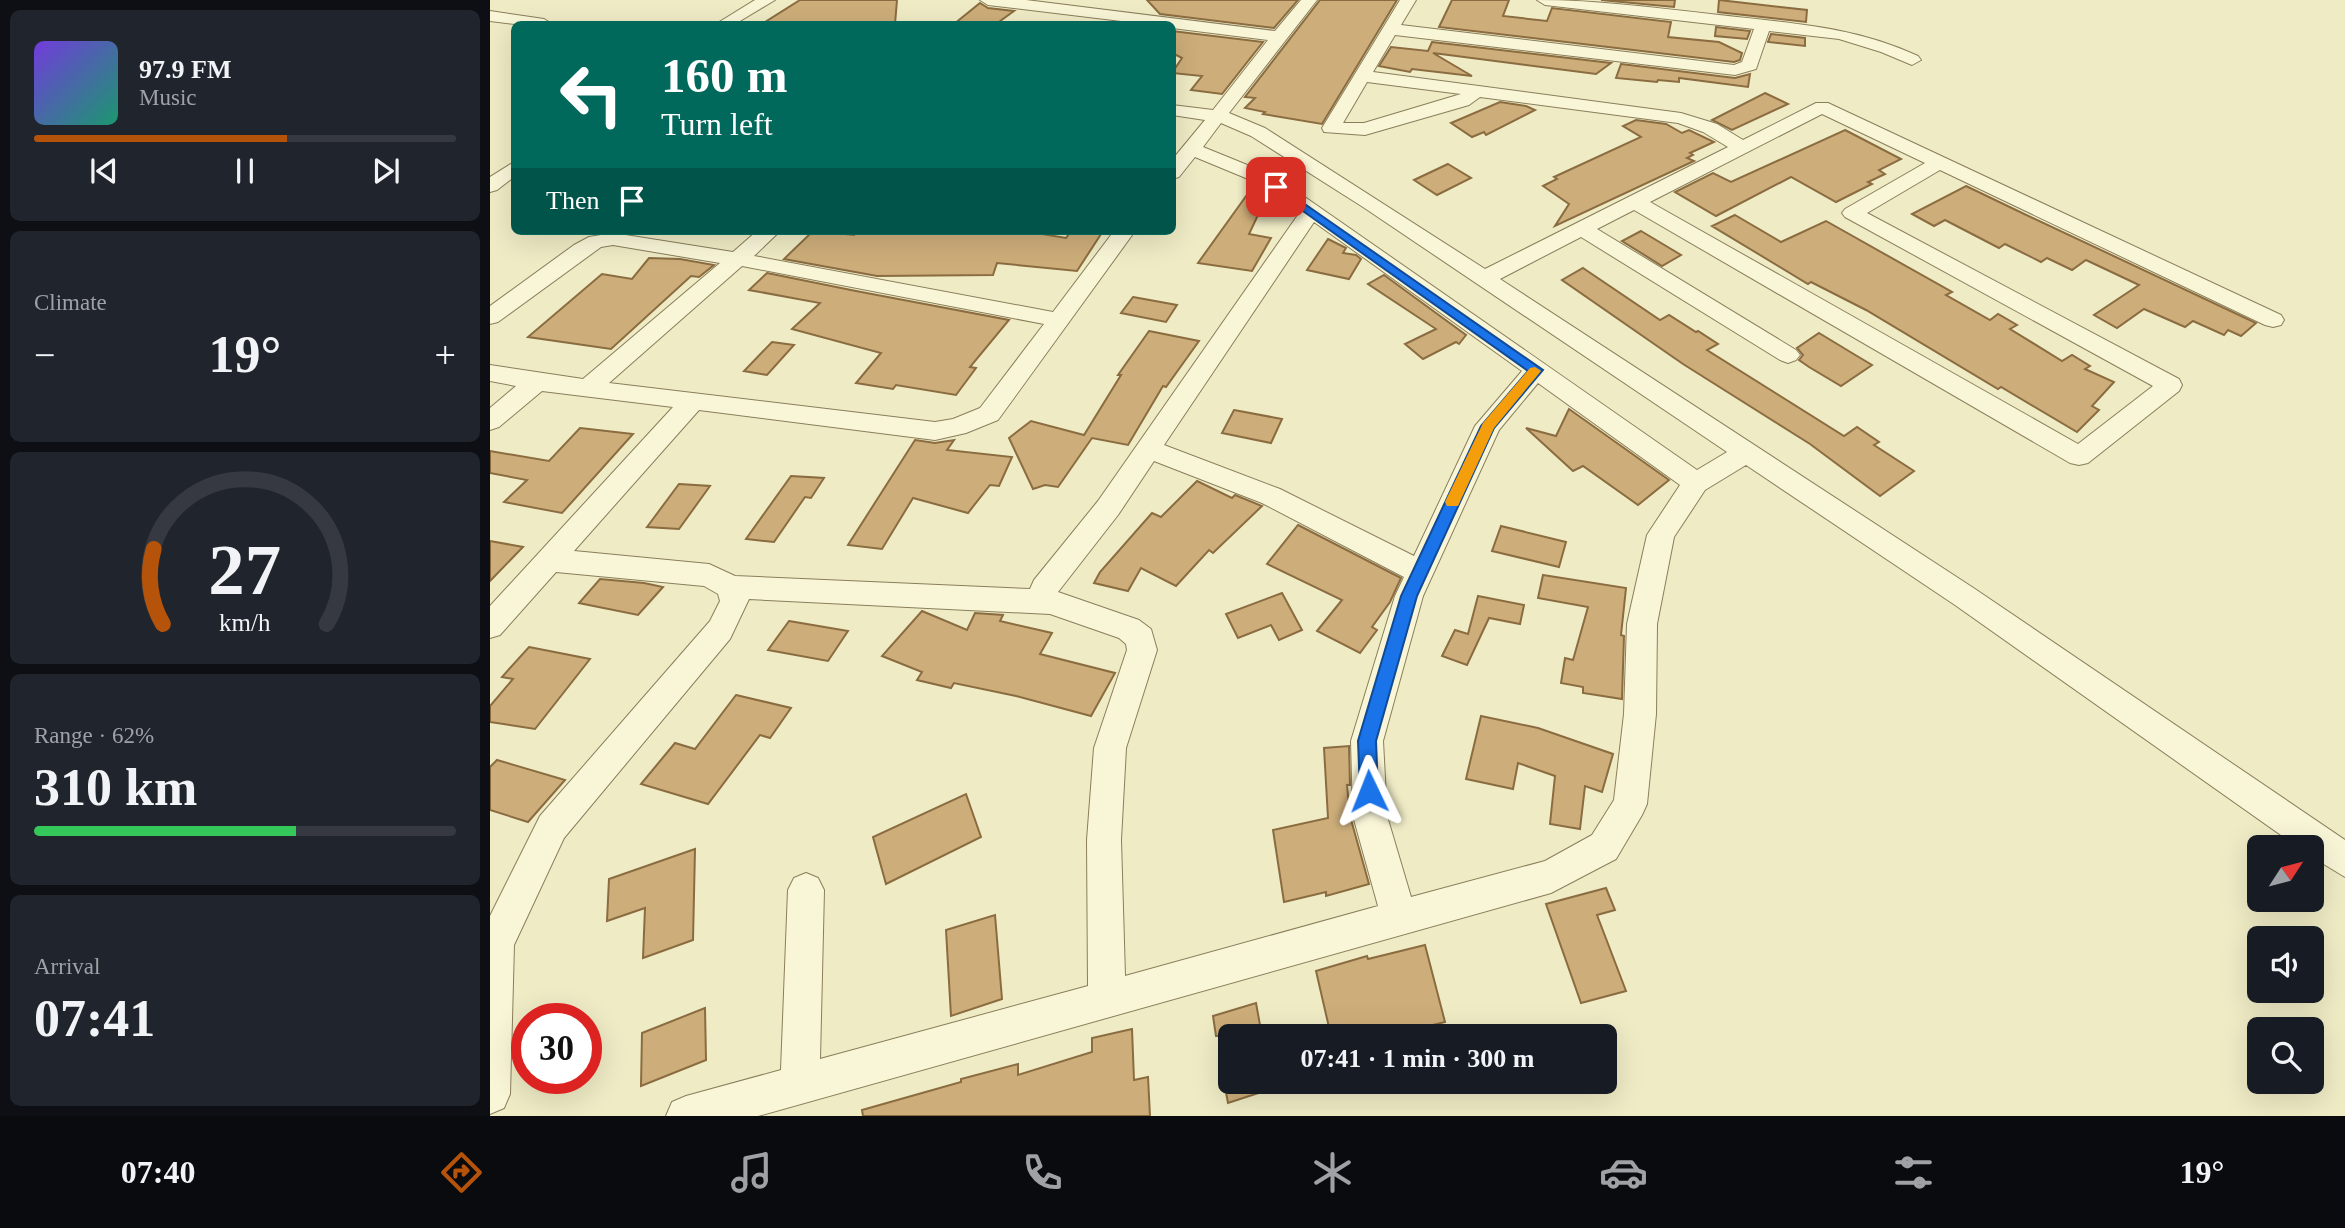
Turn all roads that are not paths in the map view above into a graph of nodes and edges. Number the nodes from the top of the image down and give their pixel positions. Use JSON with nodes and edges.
{"nodes":[{"id":1,"x":500,"y":0,"type":"edge"},
{"id":2,"x":767,"y":0,"type":"edge"},
{"id":3,"x":988,"y":0,"type":"edge"},
{"id":4,"x":1309,"y":0,"type":"edge"},
{"id":5,"x":1408,"y":0,"type":"edge"},
{"id":6,"x":1545,"y":0,"type":"edge"},
{"id":7,"x":1034,"y":3,"type":"edge"},
{"id":8,"x":490,"y":5,"type":"edge"},
{"id":9,"x":490,"y":16,"type":"edge"},
{"id":10,"x":1015,"y":19,"type":"dead end"},
{"id":11,"x":524,"y":21,"type":"edge"},
{"id":12,"x":729,"y":21,"type":"edge"},
{"id":13,"x":1167,"y":21,"type":"edge"},
{"id":14,"x":1176,"y":22,"type":"edge"},
{"id":15,"x":1763,"y":25,"type":"junction"},
{"id":16,"x":1390,"y":29,"type":"junction"},
{"id":17,"x":1278,"y":36,"type":"junction"},
{"id":18,"x":1912,"y":60,"type":"dead end"},
{"id":19,"x":1362,"y":76,"type":"junction"},
{"id":20,"x":1477,"y":91,"type":"junction"},
{"id":21,"x":1176,"y":110,"type":"edge"},
{"id":22,"x":1220,"y":116,"type":"junction"},
{"id":23,"x":1741,"y":146,"type":"junction"},
{"id":24,"x":1192,"y":149,"type":"junction"},
{"id":25,"x":1940,"y":162,"type":"junction"},
{"id":26,"x":1176,"y":168,"type":"edge"},
{"id":27,"x":511,"y":170,"type":"edge"},
{"id":28,"x":490,"y":186,"type":"edge"},
{"id":29,"x":1635,"y":202,"type":"junction"},
{"id":30,"x":1311,"y":211,"type":"junction"},
{"id":31,"x":1583,"y":229,"type":"junction"},
{"id":32,"x":766,"y":235,"type":"edge"},
{"id":33,"x":1122,"y":235,"type":"edge"},
{"id":34,"x":738,"y":259,"type":"junction"},
{"id":35,"x":1482,"y":279,"type":"junction"},
{"id":36,"x":490,"y":317,"type":"edge"},
{"id":37,"x":1058,"y":320,"type":"junction"},
{"id":38,"x":2273,"y":320,"type":"dead end"},
{"id":39,"x":1788,"y":355,"type":"dead end"},
{"id":40,"x":1536,"y":370,"type":"junction"},
{"id":41,"x":490,"y":373,"type":"edge"},
{"id":42,"x":537,"y":382,"type":"junction"},
{"id":43,"x":589,"y":387,"type":"junction"},
{"id":44,"x":693,"y":401,"type":"junction"},
{"id":45,"x":490,"y":421,"type":"edge"},
{"id":46,"x":1148,"y":449,"type":"junction"},
{"id":47,"x":1747,"y":452,"type":"junction"},
{"id":48,"x":1696,"y":483,"type":"junction"},
{"id":49,"x":550,"y":560,"type":"junction"},
{"id":50,"x":1420,"y":572,"type":"junction"},
{"id":51,"x":730,"y":587,"type":"junction"},
{"id":52,"x":1050,"y":602,"type":"junction"},
{"id":53,"x":490,"y":626,"type":"edge"},
{"id":54,"x":2345,"y":860,"type":"edge"},
{"id":55,"x":806,"y":890,"type":"dead end"},
{"id":56,"x":1399,"y":918,"type":"junction"},
{"id":57,"x":1107,"y":999,"type":"junction"},
{"id":58,"x":800,"y":1084,"type":"junction"},
{"id":59,"x":490,"y":1094,"type":"edge"},
{"id":60,"x":686,"y":1116,"type":"edge"}],
"edges":[{"from":1,"to":8,"type":"street"},
{"from":2,"to":12,"type":"street"},
{"from":3,"to":7,"type":"street"},
{"from":4,"to":17,"type":"street"},
{"from":5,"to":16,"type":"street"},
{"from":6,"to":15,"type":"street"},
{"from":7,"to":10,"type":"street"},
{"from":7,"to":13,"type":"street"},
{"from":9,"to":11,"type":"street"},
{"from":14,"to":17,"type":"street"},
{"from":15,"to":16,"type":"street"},
{"from":15,"to":18,"type":"street"},
{"from":16,"to":19,"type":"street"},
{"from":17,"to":22,"type":"street"},
{"from":19,"to":20,"type":"street"},
{"from":19,"to":20,"type":"street"},
{"from":20,"to":23,"type":"street"},
{"from":21,"to":22,"type":"street"},
{"from":22,"to":24,"type":"street"},
{"from":22,"to":35,"type":"street"},
{"from":23,"to":25,"type":"street"},
{"from":23,"to":29,"type":"street"},
{"from":24,"to":26,"type":"street"},
{"from":24,"to":30,"type":"street"},
{"from":25,"to":29,"type":"street"},
{"from":25,"to":38,"type":"street"},
{"from":27,"to":28,"type":"street"},
{"from":29,"to":31,"type":"street"},
{"from":30,"to":40,"type":"street"},
{"from":30,"to":46,"type":"street"},
{"from":31,"to":35,"type":"street"},
{"from":31,"to":39,"type":"street"},
{"from":32,"to":34,"type":"street"},
{"from":33,"to":37,"type":"street"},
{"from":34,"to":36,"type":"street"},
{"from":34,"to":37,"type":"street"},
{"from":34,"to":43,"type":"street"},
{"from":35,"to":47,"type":"street"},
{"from":37,"to":44,"type":"street"},
{"from":40,"to":48,"type":"street"},
{"from":40,"to":50,"type":"street"},
{"from":41,"to":42,"type":"street"},
{"from":42,"to":43,"type":"street"},
{"from":42,"to":45,"type":"street"},
{"from":43,"to":44,"type":"street"},
{"from":44,"to":49,"type":"street"},
{"from":46,"to":50,"type":"street"},
{"from":46,"to":52,"type":"street"},
{"from":47,"to":48,"type":"street"},
{"from":47,"to":54,"type":"street"},
{"from":48,"to":56,"type":"street"},
{"from":49,"to":51,"type":"street"},
{"from":49,"to":53,"type":"street"},
{"from":50,"to":56,"type":"street"},
{"from":51,"to":52,"type":"street"},
{"from":51,"to":59,"type":"street"},
{"from":52,"to":57,"type":"street"},
{"from":55,"to":58,"type":"street"},
{"from":56,"to":57,"type":"street"},
{"from":57,"to":58,"type":"street"},
{"from":58,"to":60,"type":"street"}]}
